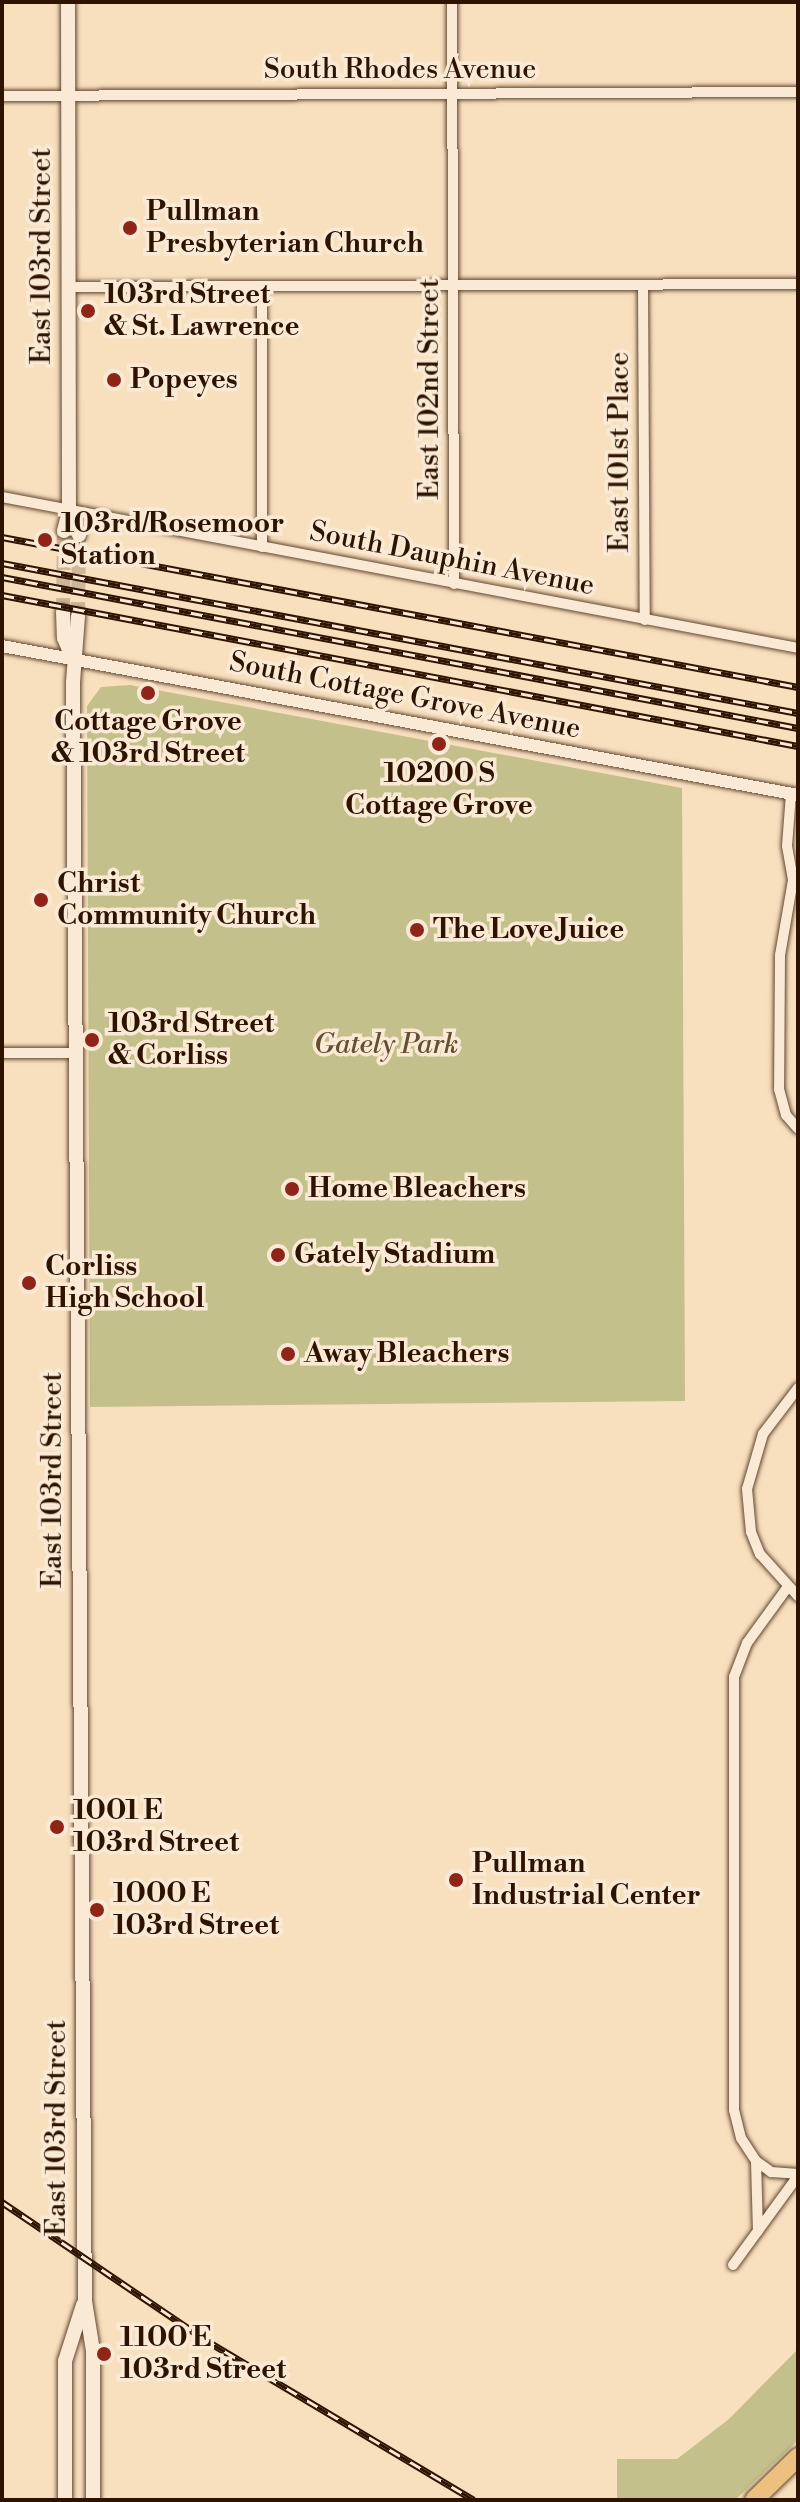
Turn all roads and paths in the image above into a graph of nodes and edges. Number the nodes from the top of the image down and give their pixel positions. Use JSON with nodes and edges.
{"nodes":[{"id":1,"x":68,"y":2,"type":"edge"},
{"id":2,"x":452,"y":2,"type":"edge"},
{"id":3,"x":798,"y":92,"type":"edge"},
{"id":4,"x":452,"y":94,"type":"junction"},
{"id":5,"x":68,"y":95,"type":"junction"},
{"id":6,"x":2,"y":96,"type":"edge"},
{"id":7,"x":798,"y":284,"type":"edge"},
{"id":8,"x":643,"y":285,"type":"junction"},
{"id":9,"x":262,"y":286,"type":"junction"},
{"id":10,"x":453,"y":286,"type":"junction"},
{"id":11,"x":68,"y":287,"type":"junction"},
{"id":12,"x":2,"y":497,"type":"edge"},
{"id":13,"x":69,"y":511,"type":"junction"},
{"id":14,"x":71,"y":533,"type":"tunnel mouth"},
{"id":15,"x":262,"y":547,"type":"junction"},
{"id":16,"x":454,"y":584,"type":"junction"},
{"id":17,"x":70,"y":614,"type":"tunnel mouth"},
{"id":18,"x":645,"y":620,"type":"junction"},
{"id":19,"x":2,"y":646,"type":"edge"},
{"id":20,"x":798,"y":648,"type":"edge"},
{"id":21,"x":73,"y":659,"type":"junction"},
{"id":22,"x":794,"y":795,"type":"edge"},
{"id":23,"x":795,"y":860,"type":"edge"},
{"id":24,"x":2,"y":1053,"type":"edge"},
{"id":25,"x":75,"y":1053,"type":"junction"},
{"id":26,"x":798,"y":1129,"type":"edge"},
{"id":27,"x":798,"y":1388,"type":"edge"},
{"id":28,"x":787,"y":1588,"type":"junction"},
{"id":29,"x":798,"y":1596,"type":"edge"},
{"id":30,"x":756,"y":2161,"type":"junction"},
{"id":31,"x":798,"y":2175,"type":"edge"},
{"id":32,"x":758,"y":2231,"type":"junction"},
{"id":33,"x":733,"y":2265,"type":"dead end"},
{"id":34,"x":85,"y":2301,"type":"junction"},
{"id":35,"x":798,"y":2457,"type":"edge"},
{"id":36,"x":65,"y":2500,"type":"edge"},
{"id":37,"x":93,"y":2500,"type":"edge"},
{"id":38,"x":754,"y":2500,"type":"edge"}],
"edges":[{"from":1,"to":5,"type":"main road","name":"East 103rd Street"},
{"from":2,"to":4,"type":"street","name":"East 102nd Street"},
{"from":3,"to":4,"type":"street","name":"South Rhodes Avenue"},
{"from":4,"to":5,"type":"street","name":"South Rhodes Avenue"},
{"from":4,"to":10,"type":"street","name":"East 102nd Street"},
{"from":5,"to":6,"type":"street","name":"South Rhodes Avenue"},
{"from":5,"to":11,"type":"main road","name":"East 103rd Street"},
{"from":7,"to":8,"type":"street"},
{"from":8,"to":10,"type":"street"},
{"from":8,"to":18,"type":"street","name":"East 101st Place"},
{"from":9,"to":10,"type":"street"},
{"from":9,"to":11,"type":"street"},
{"from":9,"to":15,"type":"street"},
{"from":10,"to":16,"type":"street","name":"East 102nd Street"},
{"from":11,"to":13,"type":"main road","name":"East 103rd Street"},
{"from":12,"to":13,"type":"street","name":"South Dauphin Avenue"},
{"from":13,"to":14,"type":"main road","name":"East 103rd Street"},
{"from":13,"to":15,"type":"street","name":"South Dauphin Avenue"},
{"from":15,"to":16,"type":"street","name":"South Dauphin Avenue"},
{"from":16,"to":18,"type":"street","name":"South Dauphin Avenue"},
{"from":17,"to":21,"type":"main road","name":"East 103rd Street"},
{"from":18,"to":20,"type":"street","name":"South Dauphin Avenue"},
{"from":19,"to":21,"type":"street","name":"South Cottage Grove Avenue"},
{"from":21,"to":22,"type":"street","name":"South Cottage Grove Avenue"},
{"from":21,"to":25,"type":"main road","name":"East 103rd Street"},
{"from":22,"to":23,"type":"street"},
{"from":23,"to":26,"type":"street"},
{"from":24,"to":25,"type":"street"},
{"from":25,"to":34,"type":"main road","name":"East 103rd Street"},
{"from":27,"to":28,"type":"street"},
{"from":28,"to":29,"type":"street"},
{"from":28,"to":30,"type":"street"},
{"from":30,"to":31,"type":"street"},
{"from":30,"to":32,"type":"street"},
{"from":31,"to":32,"type":"street"},
{"from":32,"to":33,"type":"street"},
{"from":34,"to":36,"type":"main road","name":"East 103rd Street"},
{"from":34,"to":37,"type":"main road","name":"East 103rd Street"},
{"from":35,"to":38,"type":"highway"}]}
